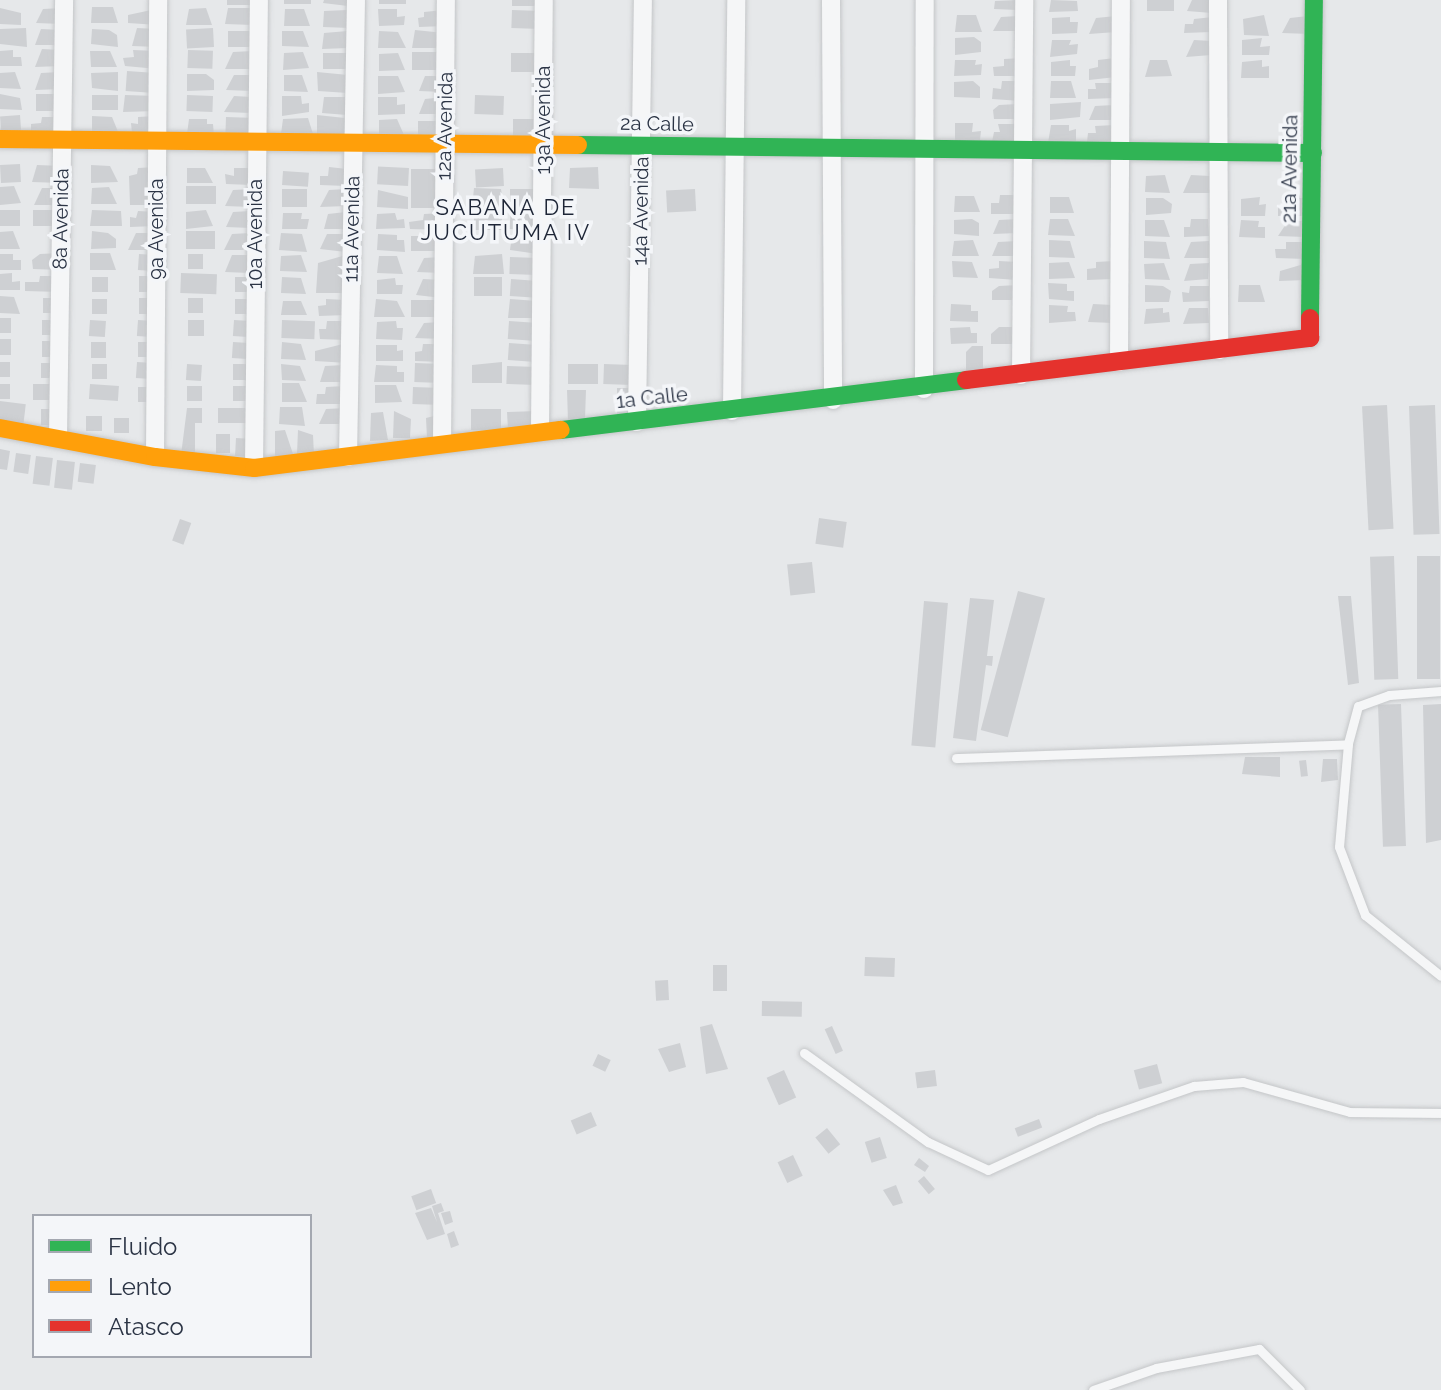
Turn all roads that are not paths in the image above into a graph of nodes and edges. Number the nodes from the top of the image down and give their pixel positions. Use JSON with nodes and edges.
{"nodes":[{"id":1,"x":64,"y":0,"type":"edge"},
{"id":2,"x":158,"y":0,"type":"edge"},
{"id":3,"x":259,"y":0,"type":"edge"},
{"id":4,"x":356,"y":0,"type":"edge"},
{"id":5,"x":446,"y":0,"type":"edge"},
{"id":6,"x":544,"y":0,"type":"edge"},
{"id":7,"x":643,"y":0,"type":"edge"},
{"id":8,"x":736,"y":0,"type":"edge"},
{"id":9,"x":831,"y":0,"type":"edge"},
{"id":10,"x":925,"y":0,"type":"edge"},
{"id":11,"x":1024,"y":0,"type":"edge"},
{"id":12,"x":1121,"y":0,"type":"edge"},
{"id":13,"x":1218,"y":0,"type":"edge"},
{"id":14,"x":1314,"y":0,"type":"edge"},
{"id":15,"x":0,"y":139,"type":"edge"},
{"id":16,"x":62,"y":139,"type":"junction"},
{"id":17,"x":157,"y":141,"type":"junction"},
{"id":18,"x":255,"y":142,"type":"junction"},
{"id":19,"x":354,"y":143,"type":"junction"},
{"id":20,"x":445,"y":144,"type":"junction"},
{"id":21,"x":543,"y":145,"type":"junction"},
{"id":22,"x":642,"y":145,"type":"junction"},
{"id":23,"x":734,"y":147,"type":"junction"},
{"id":24,"x":831,"y":148,"type":"junction"},
{"id":25,"x":923,"y":149,"type":"junction"},
{"id":26,"x":1022,"y":150,"type":"junction"},
{"id":27,"x":1120,"y":151,"type":"junction"},
{"id":28,"x":1218,"y":152,"type":"junction"},
{"id":29,"x":1313,"y":153,"type":"junction"},
{"id":30,"x":1310,"y":338,"type":"joint"},
{"id":31,"x":1219,"y":350,"type":"junction"},
{"id":32,"x":1119,"y":362,"type":"junction"},
{"id":33,"x":1021,"y":375,"type":"junction"},
{"id":34,"x":924,"y":389,"type":"junction"},
{"id":35,"x":833,"y":400,"type":"junction"},
{"id":36,"x":732,"y":411,"type":"junction"},
{"id":37,"x":637,"y":422,"type":"junction"},
{"id":38,"x":0,"y":428,"type":"edge"},
{"id":39,"x":540,"y":432,"type":"junction"},
{"id":40,"x":58,"y":438,"type":"junction"},
{"id":41,"x":442,"y":444,"type":"junction"},
{"id":42,"x":155,"y":457,"type":"junction"},
{"id":43,"x":348,"y":457,"type":"junction"},
{"id":44,"x":254,"y":468,"type":"junction"},
{"id":45,"x":1441,"y":691,"type":"edge"},
{"id":46,"x":1348,"y":744,"type":"junction"},
{"id":47,"x":956,"y":758,"type":"dead end"},
{"id":48,"x":1441,"y":976,"type":"edge"},
{"id":49,"x":804,"y":1053,"type":"dead end"},
{"id":50,"x":1441,"y":1113,"type":"edge"},
{"id":51,"x":1093,"y":1390,"type":"edge"},
{"id":52,"x":1300,"y":1390,"type":"edge"}],
"edges":[{"from":1,"to":16,"type":"street","name":"8a Avenida"},
{"from":2,"to":17,"type":"street","name":"9a Avenida"},
{"from":3,"to":18,"type":"street","name":"10a Avenida"},
{"from":4,"to":19,"type":"street","name":"11a Avenida"},
{"from":5,"to":20,"type":"street","name":"12a Avenida"},
{"from":6,"to":21,"type":"street","name":"13a Avenida"},
{"from":7,"to":22,"type":"street","name":"14a Avenida"},
{"from":8,"to":23,"type":"street"},
{"from":9,"to":24,"type":"street"},
{"from":10,"to":25,"type":"street"},
{"from":11,"to":26,"type":"street"},
{"from":12,"to":27,"type":"street"},
{"from":13,"to":28,"type":"street"},
{"from":14,"to":29,"type":"street","name":"21a Avenida"},
{"from":15,"to":16,"type":"street","name":"2a Calle"},
{"from":16,"to":17,"type":"street","name":"2a Calle"},
{"from":16,"to":40,"type":"street","name":"8a Avenida"},
{"from":17,"to":18,"type":"street","name":"2a Calle"},
{"from":17,"to":42,"type":"street","name":"9a Avenida"},
{"from":18,"to":19,"type":"street","name":"2a Calle"},
{"from":18,"to":44,"type":"street","name":"10a Avenida"},
{"from":19,"to":20,"type":"street","name":"2a Calle"},
{"from":19,"to":43,"type":"street","name":"11a Avenida"},
{"from":20,"to":21,"type":"street","name":"2a Calle"},
{"from":20,"to":41,"type":"street","name":"12a Avenida"},
{"from":21,"to":22,"type":"street","name":"2a Calle"},
{"from":21,"to":39,"type":"street","name":"13a Avenida"},
{"from":22,"to":23,"type":"street","name":"2a Calle"},
{"from":22,"to":37,"type":"street","name":"14a Avenida"},
{"from":23,"to":24,"type":"street","name":"2a Calle"},
{"from":23,"to":36,"type":"street"},
{"from":24,"to":25,"type":"street","name":"2a Calle"},
{"from":24,"to":35,"type":"street"},
{"from":25,"to":26,"type":"street","name":"2a Calle"},
{"from":25,"to":34,"type":"street"},
{"from":26,"to":27,"type":"street","name":"2a Calle"},
{"from":26,"to":33,"type":"street"},
{"from":27,"to":28,"type":"street","name":"2a Calle"},
{"from":27,"to":32,"type":"street"},
{"from":28,"to":29,"type":"street","name":"2a Calle"},
{"from":28,"to":31,"type":"street"},
{"from":29,"to":30,"type":"street","name":"21a Avenida"},
{"from":30,"to":31,"type":"street","name":"1a Calle"},
{"from":31,"to":32,"type":"street","name":"1a Calle"},
{"from":32,"to":33,"type":"street","name":"1a Calle"},
{"from":33,"to":34,"type":"street","name":"1a Calle"},
{"from":34,"to":35,"type":"street","name":"1a Calle"},
{"from":35,"to":36,"type":"street","name":"1a Calle"},
{"from":36,"to":37,"type":"street","name":"1a Calle"},
{"from":37,"to":39,"type":"street","name":"1a Calle"},
{"from":38,"to":40,"type":"street","name":"1a Calle"},
{"from":39,"to":41,"type":"street","name":"1a Calle"},
{"from":40,"to":42,"type":"street","name":"1a Calle"},
{"from":41,"to":43,"type":"street","name":"1a Calle"},
{"from":42,"to":44,"type":"street","name":"1a Calle"},
{"from":43,"to":44,"type":"street","name":"1a Calle"},
{"from":45,"to":46,"type":"lane"},
{"from":46,"to":47,"type":"lane"},
{"from":46,"to":48,"type":"lane"},
{"from":49,"to":50,"type":"lane"},
{"from":51,"to":52,"type":"lane"}]}
